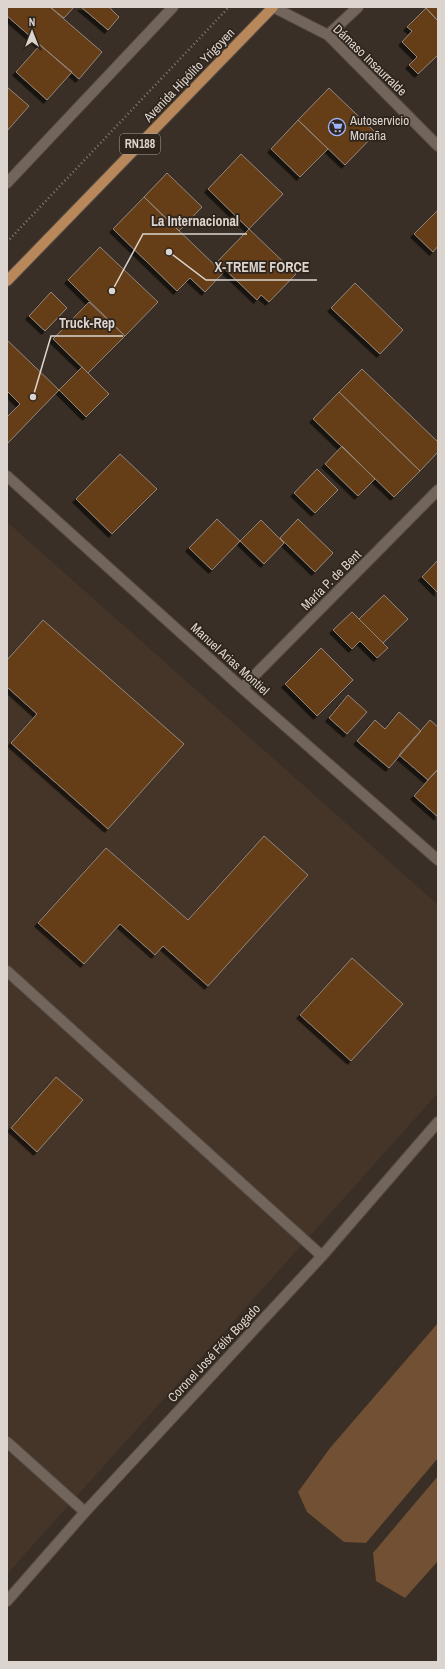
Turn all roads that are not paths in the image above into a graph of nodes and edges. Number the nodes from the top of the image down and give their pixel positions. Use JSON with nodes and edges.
{"nodes":[{"id":1,"x":174,"y":7,"type":"edge"},
{"id":2,"x":273,"y":7,"type":"edge"},
{"id":3,"x":358,"y":7,"type":"edge"},
{"id":4,"x":328,"y":35,"type":"junction"},
{"id":5,"x":438,"y":146,"type":"edge"},
{"id":6,"x":7,"y":182,"type":"edge"},
{"id":7,"x":7,"y":281,"type":"edge"},
{"id":8,"x":7,"y":476,"type":"edge"},
{"id":9,"x":438,"y":490,"type":"edge"},
{"id":10,"x":242,"y":688,"type":"junction"},
{"id":11,"x":438,"y":860,"type":"edge"},
{"id":12,"x":7,"y":971,"type":"edge"},
{"id":13,"x":438,"y":1122,"type":"edge"},
{"id":14,"x":322,"y":1256,"type":"junction"},
{"id":15,"x":7,"y":1442,"type":"edge"},
{"id":16,"x":85,"y":1512,"type":"junction"},
{"id":17,"x":7,"y":1601,"type":"edge"}],
"edges":[{"from":1,"to":6,"type":"street"},
{"from":2,"to":4,"type":"street","name":"Dámaso Insaurralde"},
{"from":2,"to":7,"type":"main road","name":"Avenida Hipólito Yrigoyen","number":"RN188"},
{"from":3,"to":4,"type":"street"},
{"from":4,"to":5,"type":"street","name":"Dámaso Insaurralde"},
{"from":8,"to":10,"type":"street","name":"Manuel Arias Montiel"},
{"from":9,"to":10,"type":"street","name":"María P. de Bent"},
{"from":10,"to":11,"type":"street","name":"Manuel Arias Montiel"},
{"from":12,"to":14,"type":"street"},
{"from":13,"to":14,"type":"street","name":"Coronel José Félix Bogado"},
{"from":14,"to":16,"type":"street","name":"Coronel José Félix Bogado"},
{"from":15,"to":16,"type":"street"},
{"from":16,"to":17,"type":"street","name":"Coronel José Félix Bogado"}]}
